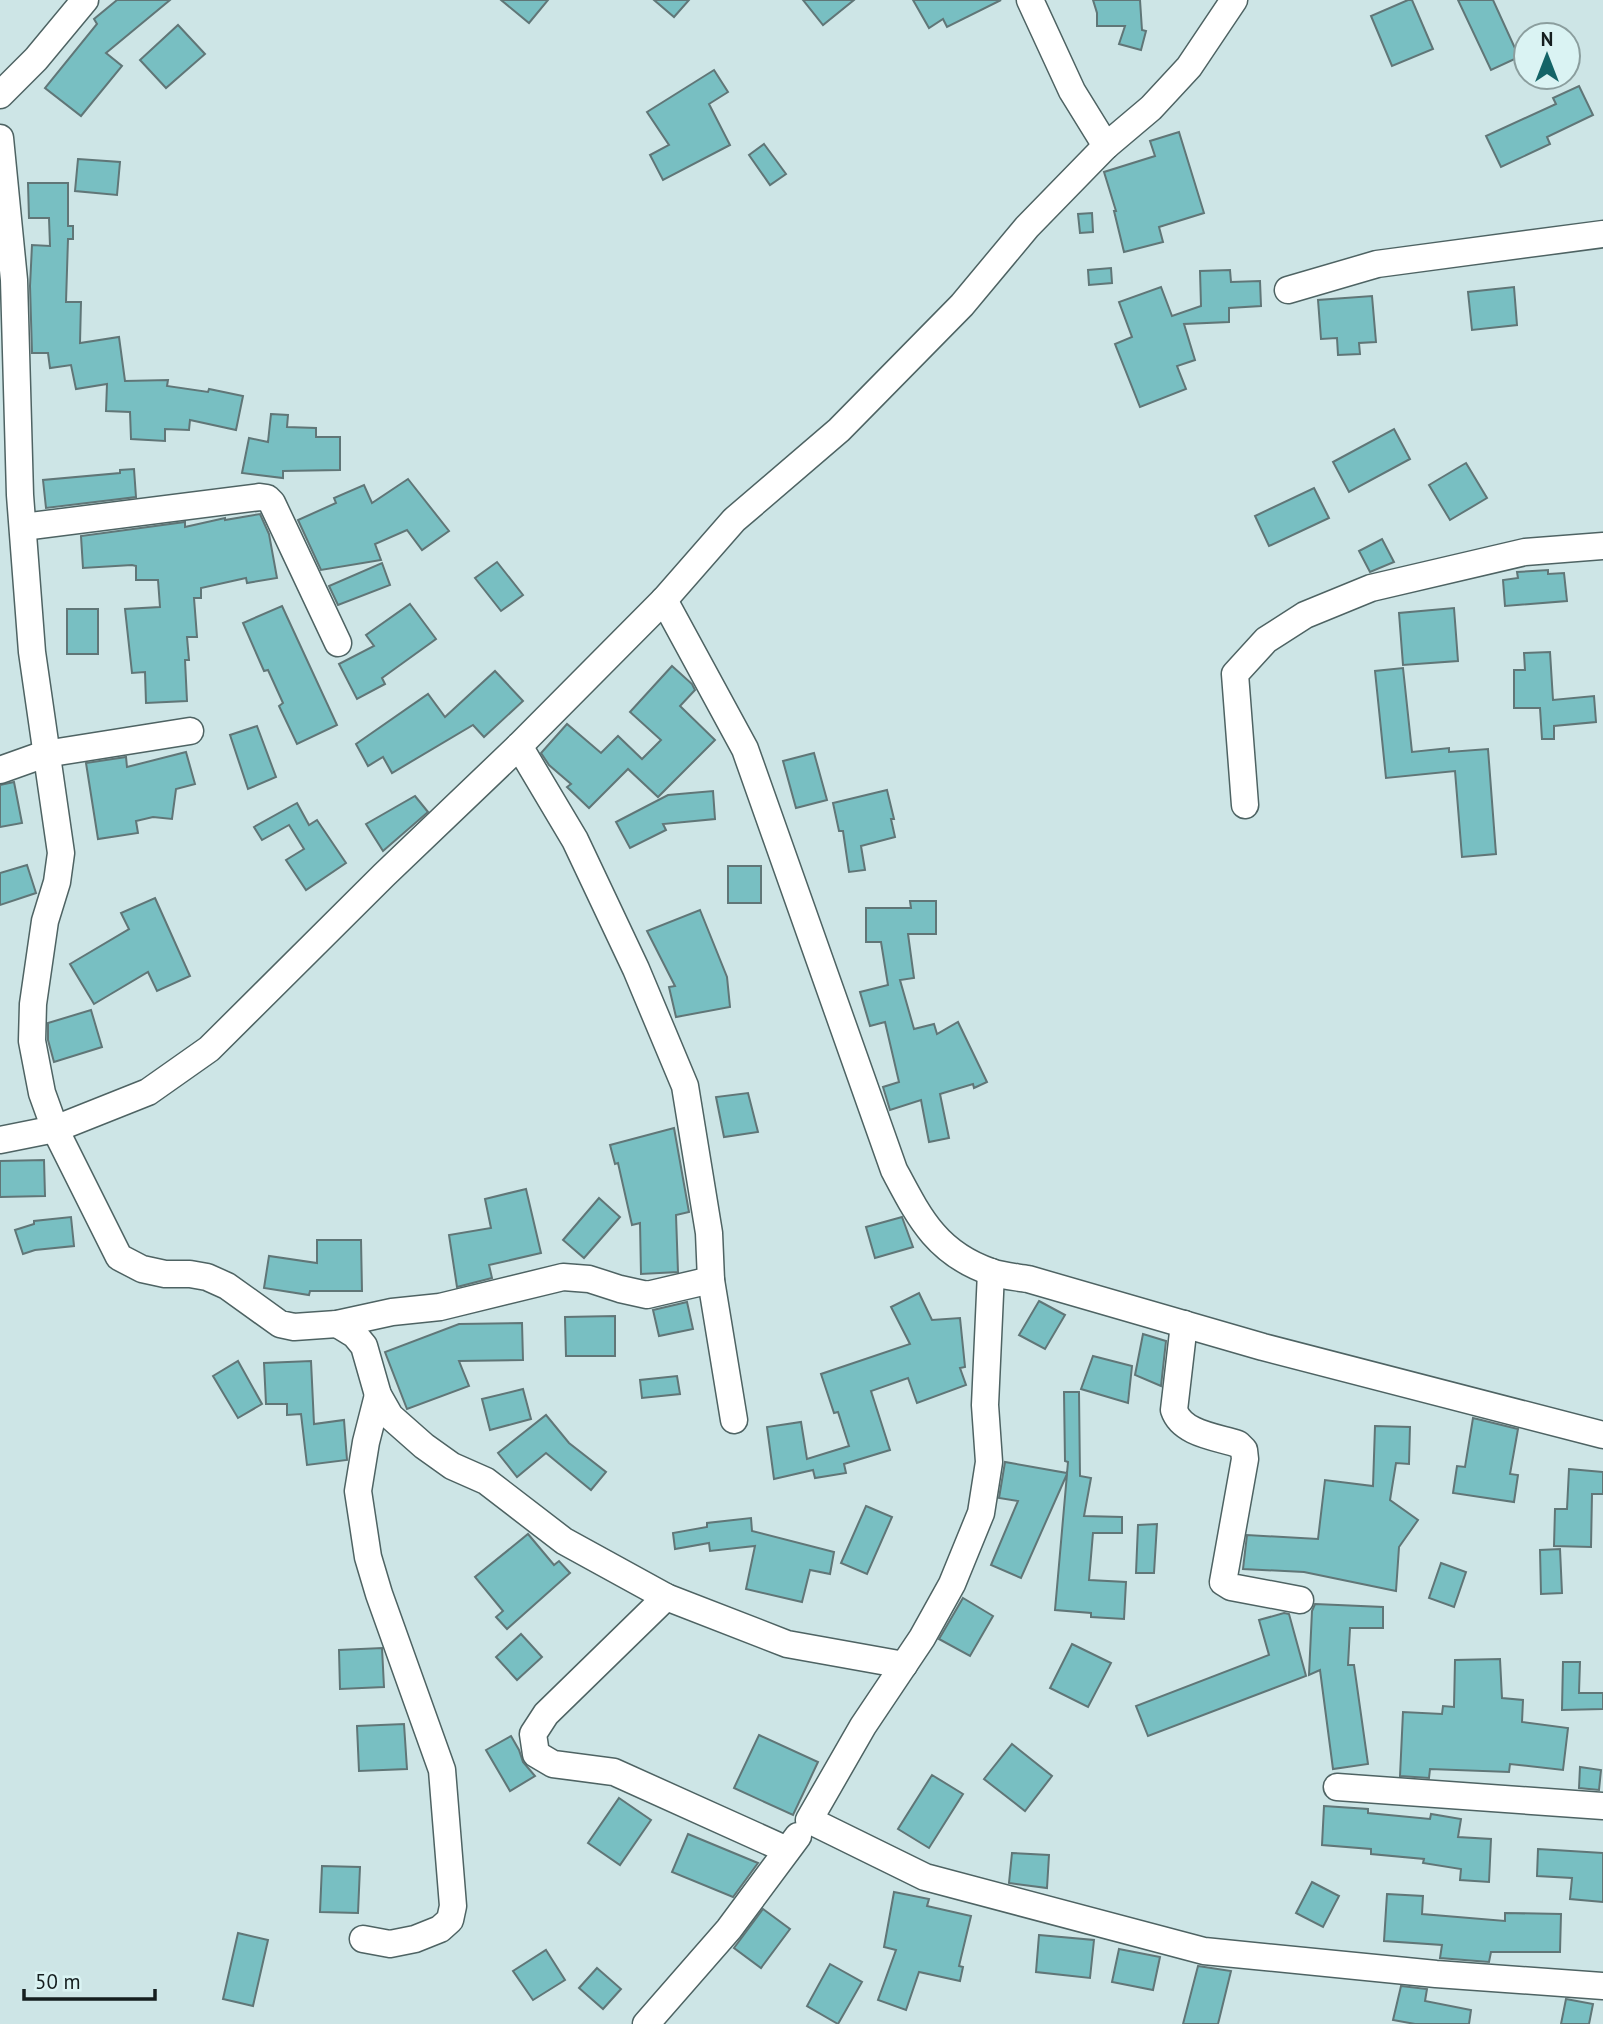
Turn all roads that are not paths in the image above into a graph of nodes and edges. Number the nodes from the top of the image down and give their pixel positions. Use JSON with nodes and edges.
{"nodes":[{"id":1,"x":85,"y":0,"type":"edge"},
{"id":2,"x":1030,"y":0,"type":"edge"},
{"id":3,"x":1234,"y":0,"type":"edge"},
{"id":4,"x":0,"y":95,"type":"edge"},
{"id":5,"x":0,"y":138,"type":"edge"},
{"id":6,"x":1106,"y":146,"type":"junction"},
{"id":7,"x":1603,"y":234,"type":"edge"},
{"id":8,"x":1289,"y":290,"type":"dead end"},
{"id":9,"x":23,"y":527,"type":"junction"},
{"id":10,"x":1603,"y":546,"type":"edge"},
{"id":11,"x":664,"y":600,"type":"junction"},
{"id":12,"x":338,"y":643,"type":"dead end"},
{"id":13,"x":190,"y":731,"type":"dead end"},
{"id":14,"x":519,"y":746,"type":"junction"},
{"id":15,"x":45,"y":754,"type":"junction"},
{"id":16,"x":0,"y":770,"type":"edge"},
{"id":17,"x":1245,"y":805,"type":"dead end"},
{"id":18,"x":55,"y":1129,"type":"junction"},
{"id":19,"x":0,"y":1140,"type":"edge"},
{"id":20,"x":991,"y":1272,"type":"junction"},
{"id":21,"x":711,"y":1280,"type":"junction"},
{"id":22,"x":337,"y":1324,"type":"junction"},
{"id":23,"x":1184,"y":1324,"type":"junction"},
{"id":24,"x":377,"y":1395,"type":"junction"},
{"id":25,"x":734,"y":1420,"type":"dead end"},
{"id":26,"x":1603,"y":1434,"type":"edge"},
{"id":27,"x":666,"y":1597,"type":"junction"},
{"id":28,"x":1300,"y":1600,"type":"dead end"},
{"id":29,"x":904,"y":1665,"type":"junction"},
{"id":30,"x":1337,"y":1787,"type":"dead end"},
{"id":31,"x":1603,"y":1806,"type":"edge"},
{"id":32,"x":809,"y":1820,"type":"junction"},
{"id":33,"x":787,"y":1850,"type":"junction"},
{"id":34,"x":363,"y":1939,"type":"dead end"},
{"id":35,"x":1603,"y":1986,"type":"edge"},
{"id":36,"x":646,"y":2024,"type":"edge"}],
"edges":[{"from":1,"to":4,"type":"street"},
{"from":2,"to":6,"type":"street"},
{"from":3,"to":6,"type":"street"},
{"from":5,"to":9,"type":"street"},
{"from":6,"to":11,"type":"street"},
{"from":7,"to":8,"type":"street"},
{"from":9,"to":12,"type":"street"},
{"from":9,"to":15,"type":"street"},
{"from":10,"to":17,"type":"street"},
{"from":11,"to":14,"type":"street"},
{"from":11,"to":20,"type":"street"},
{"from":13,"to":15,"type":"street"},
{"from":14,"to":18,"type":"street"},
{"from":14,"to":21,"type":"street"},
{"from":15,"to":16,"type":"street"},
{"from":15,"to":18,"type":"street"},
{"from":18,"to":19,"type":"street"},
{"from":18,"to":22,"type":"street"},
{"from":20,"to":23,"type":"street"},
{"from":20,"to":29,"type":"street"},
{"from":21,"to":22,"type":"street"},
{"from":21,"to":25,"type":"street"},
{"from":22,"to":24,"type":"street"},
{"from":23,"to":26,"type":"street"},
{"from":23,"to":28,"type":"street"},
{"from":24,"to":27,"type":"street"},
{"from":24,"to":34,"type":"street"},
{"from":27,"to":29,"type":"street"},
{"from":27,"to":33,"type":"street"},
{"from":29,"to":32,"type":"street"},
{"from":30,"to":31,"type":"street"},
{"from":32,"to":33,"type":"street"},
{"from":32,"to":35,"type":"street"},
{"from":33,"to":36,"type":"street"}]}
